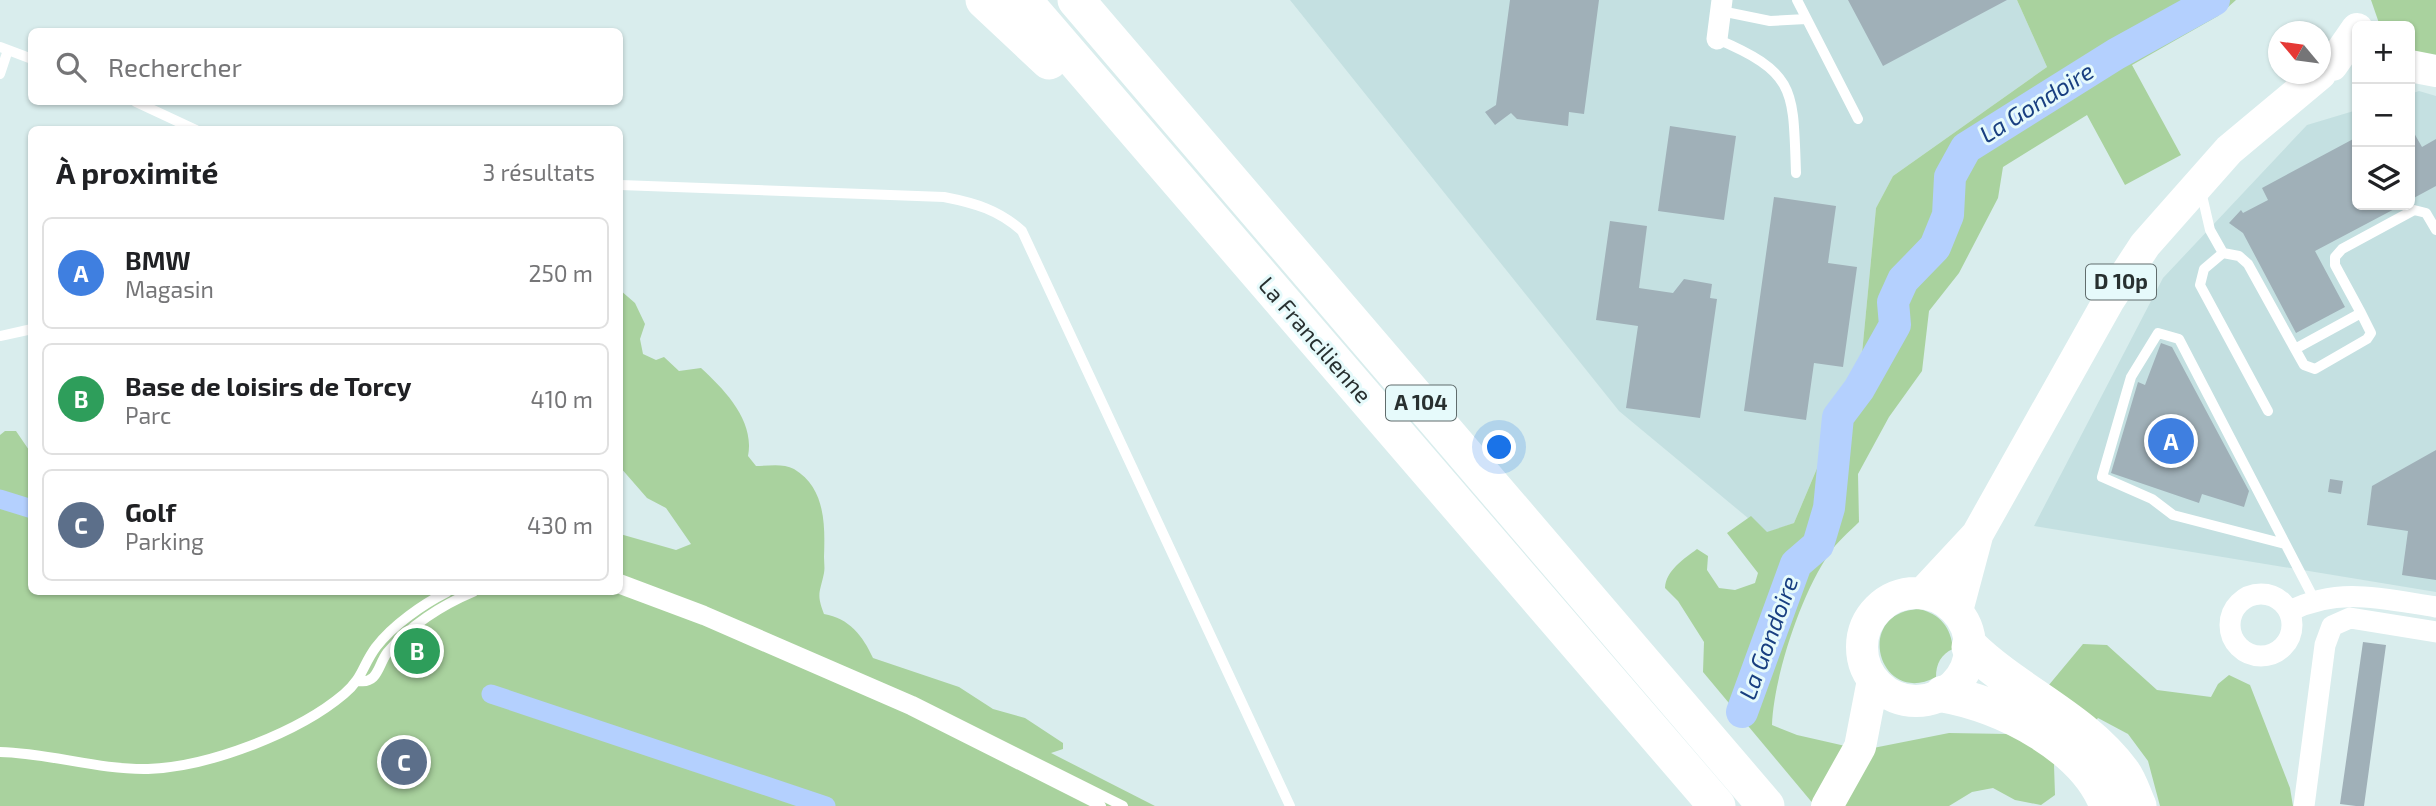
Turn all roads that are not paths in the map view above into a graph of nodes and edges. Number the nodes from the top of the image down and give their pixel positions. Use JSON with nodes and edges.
{"nodes":[{"id":1,"x":984,"y":0,"type":"edge"},
{"id":2,"x":1023,"y":0,"type":"edge"},
{"id":3,"x":1076,"y":0,"type":"edge"},
{"id":4,"x":1797,"y":0,"type":"edge"},
{"id":5,"x":1722,"y":6,"type":"edge"},
{"id":6,"x":2361,"y":18,"type":"edge"},
{"id":7,"x":1806,"y":19,"type":"junction"},
{"id":8,"x":1717,"y":39,"type":"joint"},
{"id":9,"x":4,"y":48,"type":"edge"},
{"id":10,"x":28,"y":57,"type":"edge"},
{"id":11,"x":2332,"y":67,"type":"edge"},
{"id":12,"x":2415,"y":67,"type":"edge"},
{"id":13,"x":2436,"y":71,"type":"edge"},
{"id":14,"x":0,"y":74,"type":"edge"},
{"id":15,"x":142,"y":105,"type":"edge"},
{"id":16,"x":1112,"y":105,"type":"junction"},
{"id":17,"x":1858,"y":120,"type":"dead end"},
{"id":18,"x":187,"y":126,"type":"edge"},
{"id":19,"x":1796,"y":173,"type":"dead end"},
{"id":20,"x":2199,"y":181,"type":"junction"},
{"id":21,"x":623,"y":185,"type":"edge"},
{"id":22,"x":2436,"y":230,"type":"edge"},
{"id":23,"x":2223,"y":253,"type":"junction"},
{"id":24,"x":2361,"y":313,"type":"junction"},
{"id":25,"x":28,"y":330,"type":"edge"},
{"id":26,"x":0,"y":336,"type":"edge"},
{"id":27,"x":2295,"y":349,"type":"junction"},
{"id":28,"x":2269,"y":411,"type":"dead end"},
{"id":29,"x":1977,"y":535,"type":"junction"},
{"id":30,"x":2285,"y":544,"type":"junction"},
{"id":31,"x":623,"y":580,"type":"edge"},
{"id":32,"x":623,"y":590,"type":"edge"},
{"id":33,"x":1923,"y":593,"type":"junction"},
{"id":34,"x":442,"y":595,"type":"edge"},
{"id":35,"x":468,"y":595,"type":"edge"},
{"id":36,"x":2314,"y":599,"type":"junction"},
{"id":37,"x":2436,"y":607,"type":"edge"},
{"id":38,"x":1957,"y":611,"type":"junction"},
{"id":39,"x":2290,"y":611,"type":"dead end"},
{"id":40,"x":2436,"y":632,"type":"edge"},
{"id":41,"x":1970,"y":647,"type":"junction"},
{"id":42,"x":1873,"y":680,"type":"junction"},
{"id":43,"x":359,"y":681,"type":"junction"},
{"id":44,"x":1926,"y":697,"type":"junction"},
{"id":45,"x":1860,"y":747,"type":"junction"},
{"id":46,"x":0,"y":751,"type":"edge"},
{"id":47,"x":1101,"y":806,"type":"edge"},
{"id":48,"x":1123,"y":806,"type":"edge"},
{"id":49,"x":1290,"y":806,"type":"edge"},
{"id":50,"x":1717,"y":806,"type":"edge"},
{"id":51,"x":1766,"y":806,"type":"edge"},
{"id":52,"x":1827,"y":806,"type":"edge"},
{"id":53,"x":2108,"y":806,"type":"edge"},
{"id":54,"x":2138,"y":806,"type":"edge"},
{"id":55,"x":2304,"y":806,"type":"edge"}],
"edges":[{"from":1,"to":16,"type":"highway"},
{"from":2,"to":16,"type":"highway","name":"La Francilienne","number":"A 104"},
{"from":3,"to":51,"type":"highway","name":"La Francilienne","number":"A 104"},
{"from":4,"to":7,"type":"lane"},
{"from":5,"to":7,"type":"lane"},
{"from":5,"to":8,"type":"street"},
{"from":6,"to":11,"type":"main road","number":"D 10p"},
{"from":7,"to":17,"type":"lane"},
{"from":8,"to":19,"type":"lane"},
{"from":9,"to":10,"type":"lane"},
{"from":9,"to":14,"type":"lane"},
{"from":11,"to":20,"type":"main road","number":"D 10p"},
{"from":12,"to":13,"type":"main road"},
{"from":15,"to":18,"type":"lane"},
{"from":16,"to":50,"type":"highway","name":"La Francilienne","number":"A 104"},
{"from":20,"to":23,"type":"lane"},
{"from":20,"to":29,"type":"main road","number":"D 10p"},
{"from":21,"to":49,"type":"lane"},
{"from":22,"to":24,"type":"lane"},
{"from":23,"to":27,"type":"lane"},
{"from":23,"to":28,"type":"lane"},
{"from":24,"to":27,"type":"lane"},
{"from":24,"to":27,"type":"lane"},
{"from":25,"to":26,"type":"lane"},
{"from":29,"to":33,"type":"main road","number":"D 10p"},
{"from":29,"to":38,"type":"main road","number":"D 10p"},
{"from":30,"to":30,"type":"lane"},
{"from":30,"to":36,"type":"lane"},
{"from":31,"to":48,"type":"lane"},
{"from":32,"to":47,"type":"lane"},
{"from":33,"to":38,"type":"main road"},
{"from":33,"to":42,"type":"main road"},
{"from":34,"to":43,"type":"lane"},
{"from":35,"to":43,"type":"lane"},
{"from":36,"to":37,"type":"street"},
{"from":36,"to":39,"type":"street"},
{"from":38,"to":41,"type":"main road"},
{"from":40,"to":55,"type":"street"},
{"from":41,"to":44,"type":"main road"},
{"from":41,"to":54,"type":"highway"},
{"from":42,"to":44,"type":"main road"},
{"from":42,"to":45,"type":"main road"},
{"from":43,"to":46,"type":"lane"},
{"from":44,"to":45,"type":"main road"},
{"from":44,"to":53,"type":"highway"},
{"from":45,"to":52,"type":"main road"}]}
